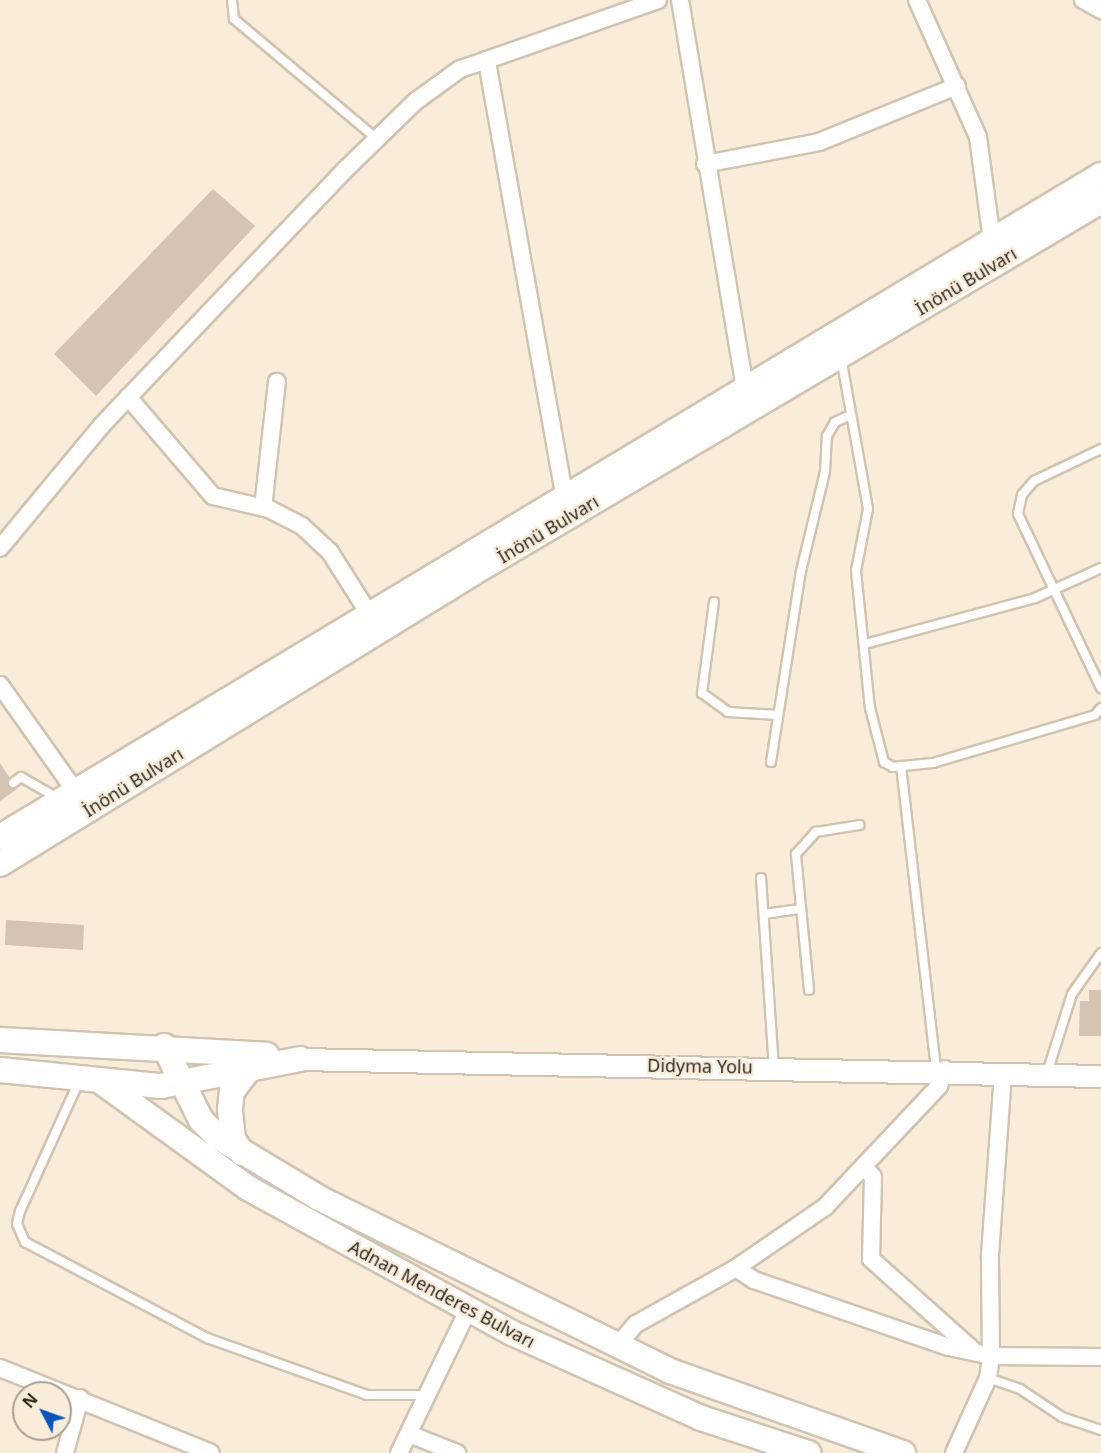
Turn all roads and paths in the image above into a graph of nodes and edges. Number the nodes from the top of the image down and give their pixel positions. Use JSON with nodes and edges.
{"nodes":[{"id":1,"x":232,"y":0,"type":"edge"},
{"id":2,"x":658,"y":0,"type":"edge"},
{"id":3,"x":680,"y":0,"type":"edge"},
{"id":4,"x":917,"y":0,"type":"edge"},
{"id":5,"x":1083,"y":0,"type":"edge"},
{"id":6,"x":1101,"y":9,"type":"edge"},
{"id":7,"x":487,"y":60,"type":"junction"},
{"id":8,"x":957,"y":86,"type":"junction"},
{"id":9,"x":377,"y":139,"type":"junction"},
{"id":10,"x":705,"y":164,"type":"junction"},
{"id":11,"x":1101,"y":175,"type":"edge"},
{"id":12,"x":1101,"y":201,"type":"edge"},
{"id":13,"x":993,"y":240,"type":"junction"},
{"id":14,"x":841,"y":356,"type":"junction"},
{"id":15,"x":277,"y":382,"type":"dead end"},
{"id":16,"x":746,"y":388,"type":"junction"},
{"id":17,"x":128,"y":397,"type":"junction"},
{"id":18,"x":851,"y":415,"type":"junction"},
{"id":19,"x":1101,"y":449,"type":"edge"},
{"id":20,"x":564,"y":494,"type":"junction"},
{"id":21,"x":263,"y":508,"type":"junction"},
{"id":22,"x":3,"y":537,"type":"edge"},
{"id":23,"x":1101,"y":568,"type":"edge"},
{"id":24,"x":1055,"y":590,"type":"junction"},
{"id":25,"x":714,"y":603,"type":"dead end"},
{"id":26,"x":368,"y":612,"type":"junction"},
{"id":27,"x":865,"y":644,"type":"junction"},
{"id":28,"x":0,"y":685,"type":"edge"},
{"id":29,"x":1101,"y":688,"type":"edge"},
{"id":30,"x":1101,"y":708,"type":"edge"},
{"id":31,"x":778,"y":715,"type":"junction"},
{"id":32,"x":771,"y":762,"type":"dead end"},
{"id":33,"x":901,"y":766,"type":"junction"},
{"id":34,"x":13,"y":783,"type":"dead end"},
{"id":35,"x":69,"y":796,"type":"junction"},
{"id":36,"x":859,"y":825,"type":"dead end"},
{"id":37,"x":0,"y":837,"type":"edge"},
{"id":38,"x":0,"y":864,"type":"edge"},
{"id":39,"x":762,"y":878,"type":"dead end"},
{"id":40,"x":800,"y":909,"type":"junction"},
{"id":41,"x":764,"y":914,"type":"junction"},
{"id":42,"x":1101,"y":953,"type":"edge"},
{"id":43,"x":809,"y":990,"type":"dead end"},
{"id":44,"x":0,"y":1040,"type":"edge"},
{"id":45,"x":109,"y":1045,"type":"junction"},
{"id":46,"x":164,"y":1046,"type":"junction"},
{"id":47,"x":300,"y":1059,"type":"junction"},
{"id":48,"x":252,"y":1065,"type":"junction"},
{"id":49,"x":774,"y":1067,"type":"junction"},
{"id":50,"x":940,"y":1069,"type":"junction"},
{"id":51,"x":0,"y":1070,"type":"edge"},
{"id":52,"x":1003,"y":1072,"type":"junction"},
{"id":53,"x":1047,"y":1074,"type":"junction"},
{"id":54,"x":1101,"y":1076,"type":"edge"},
{"id":55,"x":91,"y":1081,"type":"junction"},
{"id":56,"x":182,"y":1081,"type":"junction"},
{"id":57,"x":244,"y":1155,"type":"junction"},
{"id":58,"x":864,"y":1167,"type":"junction"},
{"id":59,"x":736,"y":1268,"type":"junction"},
{"id":60,"x":468,"y":1310,"type":"junction"},
{"id":61,"x":616,"y":1347,"type":"junction"},
{"id":62,"x":974,"y":1351,"type":"junction"},
{"id":63,"x":992,"y":1356,"type":"junction"},
{"id":64,"x":1101,"y":1357,"type":"edge"},
{"id":65,"x":0,"y":1368,"type":"edge"},
{"id":66,"x":988,"y":1378,"type":"junction"},
{"id":67,"x":426,"y":1395,"type":"junction"},
{"id":68,"x":80,"y":1398,"type":"junction"},
{"id":69,"x":1101,"y":1430,"type":"edge"},
{"id":70,"x":409,"y":1434,"type":"junction"},
{"id":71,"x":179,"y":1446,"type":"edge"},
{"id":72,"x":897,"y":1452,"type":"edge"},
{"id":73,"x":64,"y":1453,"type":"edge"},
{"id":74,"x":211,"y":1453,"type":"edge"},
{"id":75,"x":399,"y":1453,"type":"edge"},
{"id":76,"x":457,"y":1453,"type":"edge"},
{"id":77,"x":808,"y":1453,"type":"edge"},
{"id":78,"x":954,"y":1453,"type":"edge"}],
"edges":[{"from":1,"to":9,"type":"lane"},
{"from":2,"to":7,"type":"street"},
{"from":3,"to":10,"type":"street"},
{"from":4,"to":8,"type":"street"},
{"from":5,"to":6,"type":"street"},
{"from":7,"to":9,"type":"street"},
{"from":7,"to":20,"type":"street"},
{"from":8,"to":10,"type":"street"},
{"from":8,"to":13,"type":"street"},
{"from":9,"to":17,"type":"street"},
{"from":10,"to":16,"type":"street"},
{"from":11,"to":13,"type":"main road","name":"İnönü Bulvarı"},
{"from":12,"to":14,"type":"main road","name":"İnönü Bulvarı"},
{"from":13,"to":16,"type":"main road","name":"İnönü Bulvarı"},
{"from":14,"to":18,"type":"lane"},
{"from":14,"to":38,"type":"main road","name":"İnönü Bulvarı"},
{"from":15,"to":21,"type":"street"},
{"from":16,"to":20,"type":"main road","name":"İnönü Bulvarı"},
{"from":17,"to":21,"type":"street"},
{"from":17,"to":22,"type":"street"},
{"from":18,"to":27,"type":"lane"},
{"from":18,"to":31,"type":"lane"},
{"from":19,"to":24,"type":"lane"},
{"from":20,"to":26,"type":"main road","name":"İnönü Bulvarı"},
{"from":21,"to":26,"type":"street"},
{"from":23,"to":24,"type":"lane"},
{"from":24,"to":27,"type":"lane"},
{"from":24,"to":29,"type":"lane"},
{"from":25,"to":31,"type":"lane"},
{"from":26,"to":35,"type":"main road","name":"İnönü Bulvarı"},
{"from":27,"to":33,"type":"lane"},
{"from":28,"to":35,"type":"street"},
{"from":30,"to":33,"type":"lane"},
{"from":31,"to":32,"type":"lane"},
{"from":33,"to":50,"type":"lane"},
{"from":34,"to":35,"type":"lane"},
{"from":35,"to":37,"type":"main road","name":"İnönü Bulvarı"},
{"from":36,"to":40,"type":"lane"},
{"from":39,"to":41,"type":"lane"},
{"from":40,"to":41,"type":"lane"},
{"from":40,"to":43,"type":"lane"},
{"from":41,"to":49,"type":"lane"},
{"from":42,"to":53,"type":"lane"},
{"from":44,"to":45,"type":"main road"},
{"from":45,"to":46,"type":"main road"},
{"from":45,"to":55,"type":"main road"},
{"from":46,"to":47,"type":"main road"},
{"from":46,"to":56,"type":"main road","name":"Adnan Menderes Bulvarı"},
{"from":47,"to":48,"type":"main road"},
{"from":47,"to":49,"type":"street","name":"Didyma Yolu"},
{"from":48,"to":56,"type":"main road"},
{"from":48,"to":57,"type":"main road"},
{"from":49,"to":50,"type":"street","name":"Didyma Yolu"},
{"from":50,"to":52,"type":"street","name":"Didyma Yolu"},
{"from":50,"to":58,"type":"street"},
{"from":51,"to":55,"type":"main road"},
{"from":52,"to":53,"type":"street","name":"Didyma Yolu"},
{"from":52,"to":63,"type":"street"},
{"from":53,"to":54,"type":"street","name":"Didyma Yolu"},
{"from":55,"to":56,"type":"main road"},
{"from":55,"to":60,"type":"main road","name":"Adnan Menderes Bulvarı"},
{"from":55,"to":67,"type":"lane"},
{"from":56,"to":57,"type":"main road","name":"Adnan Menderes Bulvarı"},
{"from":57,"to":61,"type":"main road","name":"Adnan Menderes Bulvarı"},
{"from":58,"to":59,"type":"street"},
{"from":58,"to":62,"type":"street"},
{"from":59,"to":61,"type":"street"},
{"from":59,"to":62,"type":"street"},
{"from":60,"to":67,"type":"street"},
{"from":60,"to":77,"type":"main road","name":"Adnan Menderes Bulvarı"},
{"from":61,"to":72,"type":"main road","name":"Adnan Menderes Bulvarı"},
{"from":62,"to":63,"type":"street"},
{"from":63,"to":64,"type":"street"},
{"from":63,"to":66,"type":"street"},
{"from":65,"to":68,"type":"street"},
{"from":66,"to":69,"type":"lane"},
{"from":66,"to":78,"type":"street"},
{"from":67,"to":70,"type":"street"},
{"from":68,"to":71,"type":"street"},
{"from":68,"to":73,"type":"street"},
{"from":70,"to":75,"type":"street"},
{"from":70,"to":76,"type":"street"},
{"from":71,"to":74,"type":"street"}]}
